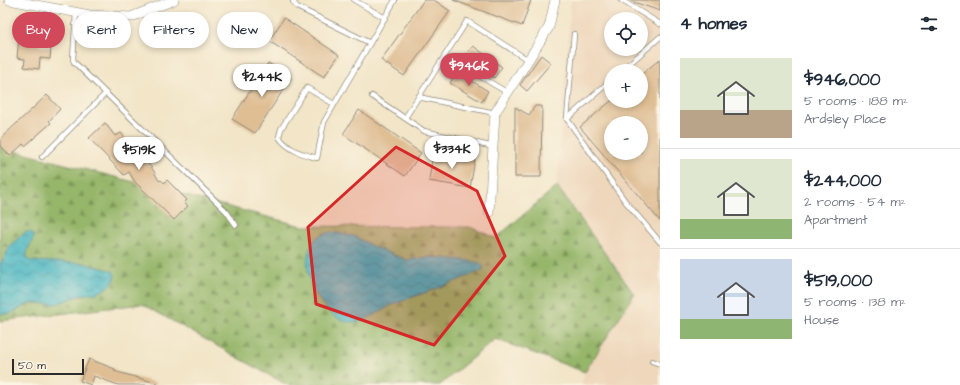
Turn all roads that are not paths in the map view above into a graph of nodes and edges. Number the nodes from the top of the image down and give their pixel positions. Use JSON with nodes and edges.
{"nodes":[{"id":1,"x":9,"y":0,"type":"edge"},
{"id":2,"x":174,"y":0,"type":"edge"},
{"id":3,"x":295,"y":0,"type":"edge"},
{"id":4,"x":354,"y":0,"type":"edge"},
{"id":5,"x":395,"y":0,"type":"edge"},
{"id":6,"x":555,"y":0,"type":"edge"},
{"id":7,"x":621,"y":0,"type":"edge"},
{"id":8,"x":73,"y":12,"type":"edge"},
{"id":9,"x":131,"y":17,"type":"edge"},
{"id":10,"x":385,"y":18,"type":"junction"},
{"id":11,"x":660,"y":24,"type":"edge"},
{"id":12,"x":574,"y":34,"type":"dead end"},
{"id":13,"x":660,"y":37,"type":"edge"},
{"id":14,"x":370,"y":43,"type":"junction"},
{"id":15,"x":73,"y":48,"type":"edge"},
{"id":16,"x":528,"y":60,"type":"junction"},
{"id":17,"x":629,"y":64,"type":"edge"},
{"id":18,"x":463,"y":66,"type":"dead end"},
{"id":19,"x":604,"y":86,"type":"edge"},
{"id":20,"x":508,"y":93,"type":"junction"},
{"id":21,"x":105,"y":94,"type":"junction"},
{"id":22,"x":372,"y":96,"type":"dead end"},
{"id":23,"x":418,"y":97,"type":"junction"},
{"id":24,"x":334,"y":104,"type":"junction"},
{"id":25,"x":496,"y":113,"type":"junction"},
{"id":26,"x":405,"y":118,"type":"junction"},
{"id":27,"x":567,"y":119,"type":"junction"},
{"id":28,"x":494,"y":147,"type":"junction"},
{"id":29,"x":42,"y":157,"type":"dead end"},
{"id":30,"x":489,"y":214,"type":"dead end"},
{"id":31,"x":236,"y":224,"type":"dead end"},
{"id":32,"x":660,"y":242,"type":"edge"},
{"id":33,"x":652,"y":361,"type":"dead end"},
{"id":34,"x":660,"y":364,"type":"edge"}],
"edges":[{"from":1,"to":8,"type":"street"},
{"from":2,"to":9,"type":"street"},
{"from":3,"to":14,"type":"lane"},
{"from":4,"to":10,"type":"lane"},
{"from":5,"to":10,"type":"lane"},
{"from":6,"to":16,"type":"street"},
{"from":7,"to":11,"type":"lane"},
{"from":10,"to":14,"type":"lane"},
{"from":12,"to":27,"type":"lane"},
{"from":13,"to":17,"type":"lane"},
{"from":14,"to":24,"type":"lane"},
{"from":15,"to":21,"type":"lane"},
{"from":16,"to":20,"type":"street"},
{"from":16,"to":23,"type":"lane"},
{"from":18,"to":20,"type":"lane"},
{"from":19,"to":27,"type":"lane"},
{"from":20,"to":25,"type":"street"},
{"from":21,"to":29,"type":"lane"},
{"from":21,"to":31,"type":"lane"},
{"from":22,"to":26,"type":"lane"},
{"from":23,"to":25,"type":"lane"},
{"from":23,"to":26,"type":"lane"},
{"from":24,"to":24,"type":"lane"},
{"from":25,"to":28,"type":"street"},
{"from":26,"to":28,"type":"lane"},
{"from":27,"to":32,"type":"lane"},
{"from":28,"to":30,"type":"street"},
{"from":33,"to":34,"type":"lane"}]}
